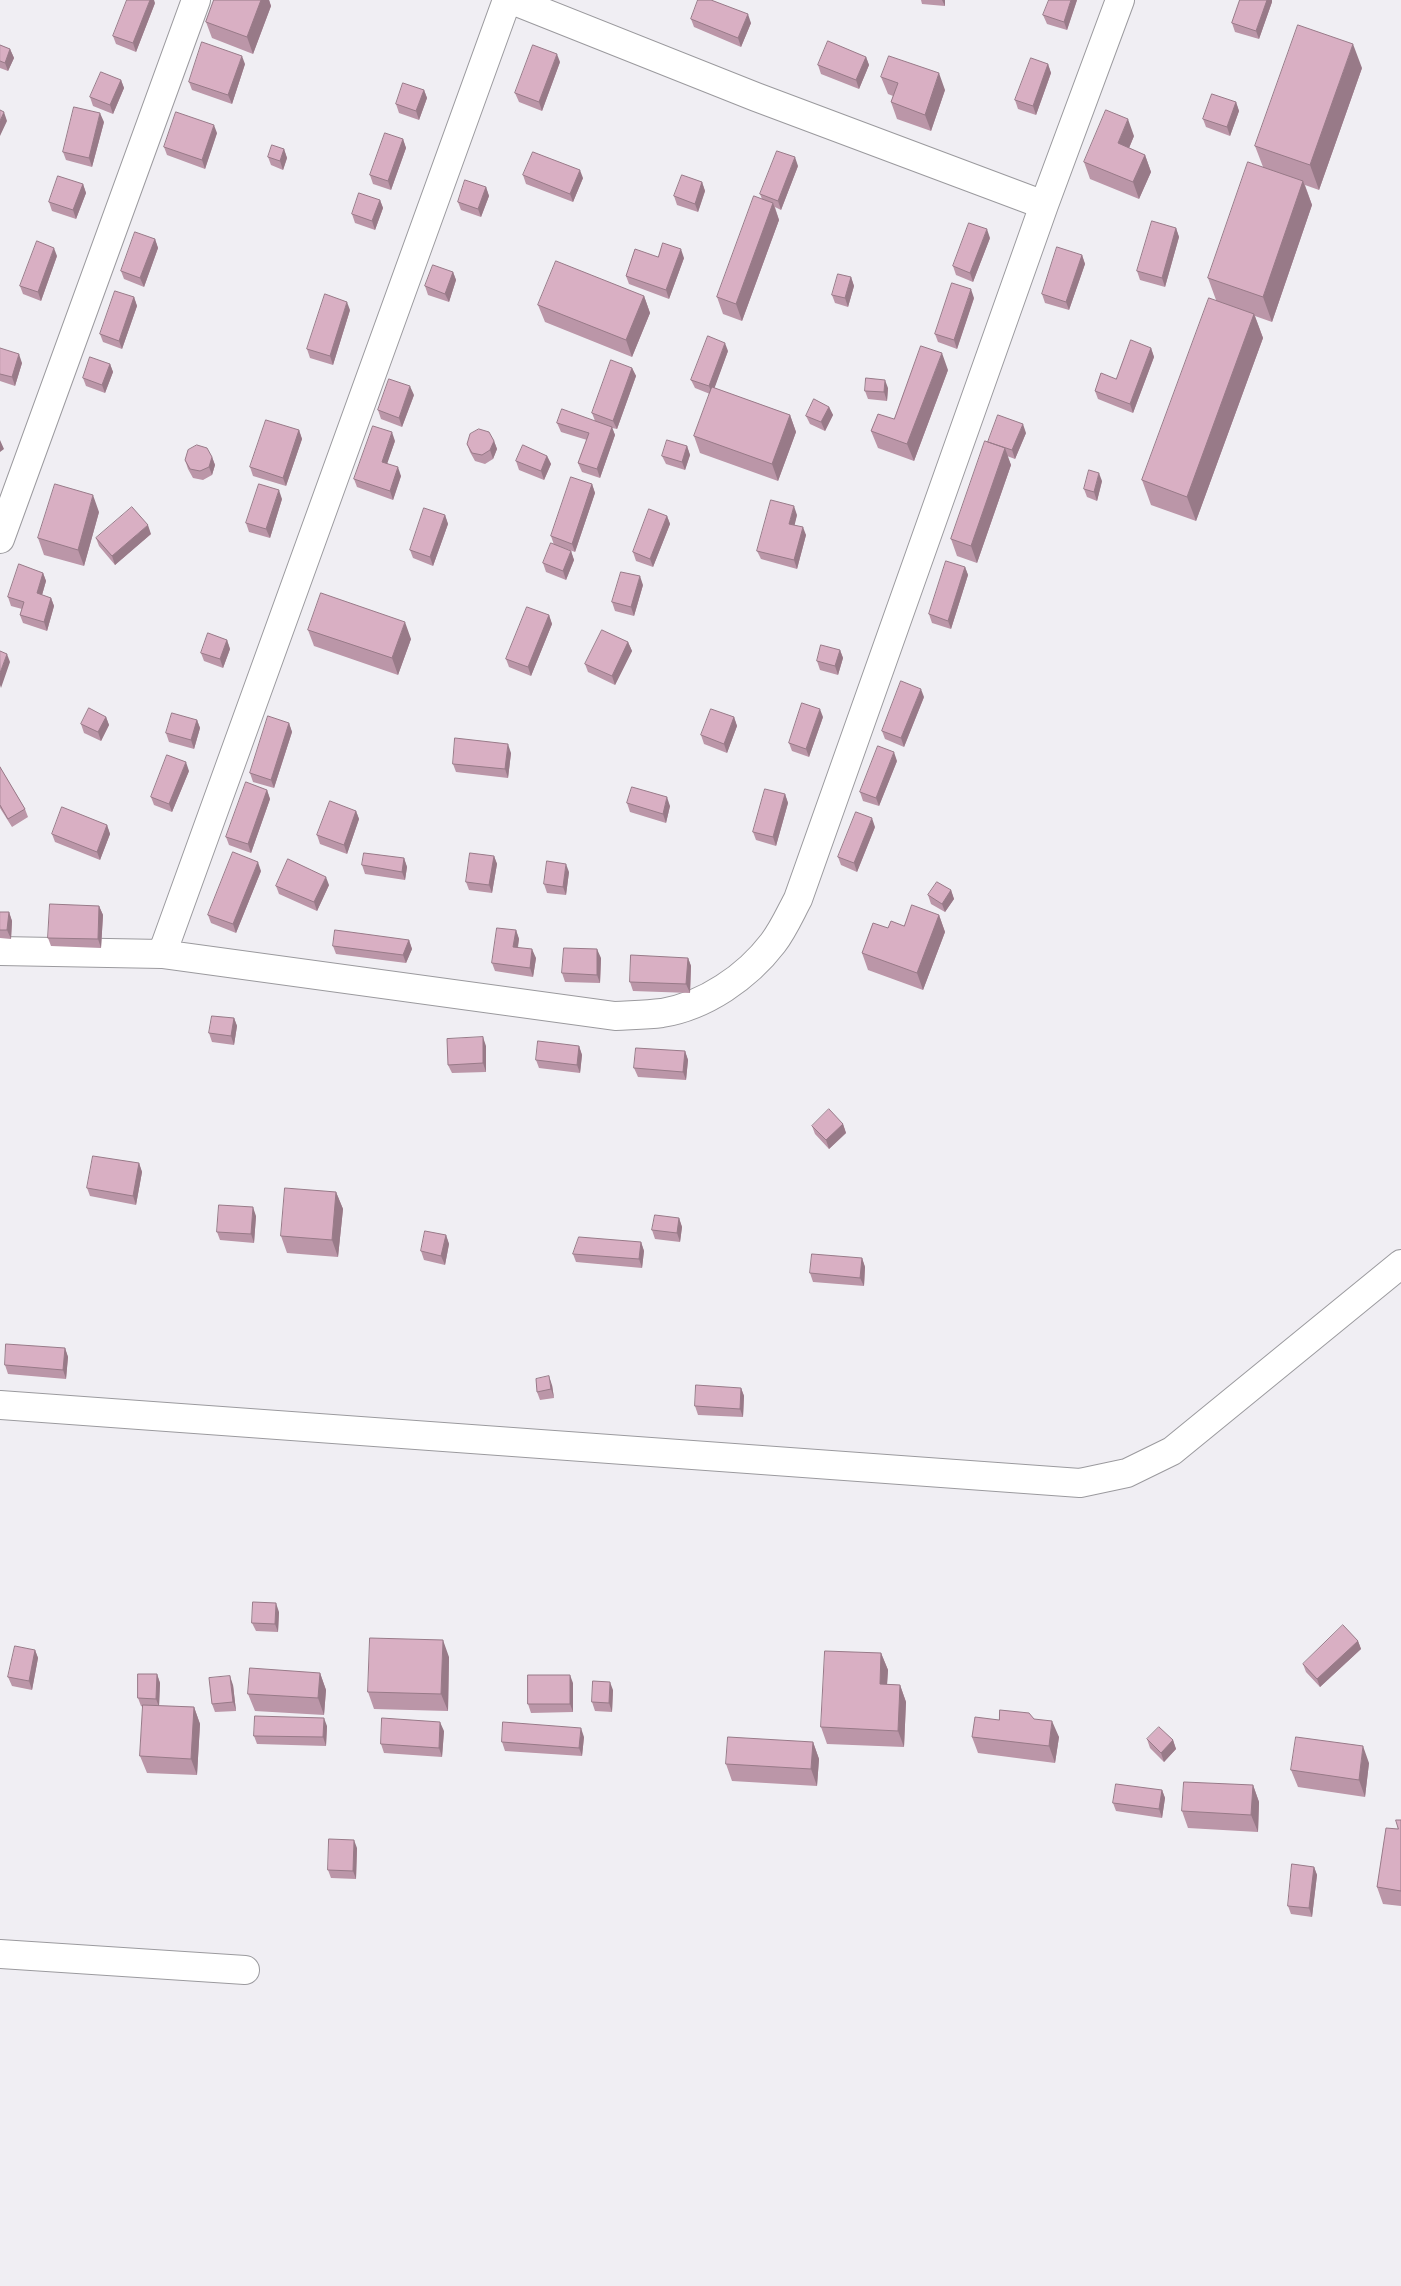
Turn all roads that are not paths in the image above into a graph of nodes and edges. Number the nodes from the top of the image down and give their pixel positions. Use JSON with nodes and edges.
{"nodes":[{"id":1,"x":196,"y":0,"type":"edge"},
{"id":2,"x":507,"y":0,"type":"edge"},
{"id":3,"x":512,"y":0,"type":"edge"},
{"id":4,"x":1120,"y":0,"type":"edge"},
{"id":5,"x":1044,"y":205,"type":"junction"},
{"id":6,"x":0,"y":539,"type":"edge"},
{"id":7,"x":0,"y":951,"type":"edge"},
{"id":8,"x":162,"y":954,"type":"junction"},
{"id":9,"x":1401,"y":1264,"type":"edge"},
{"id":10,"x":0,"y":1406,"type":"edge"},
{"id":11,"x":0,"y":1954,"type":"edge"},
{"id":12,"x":245,"y":1970,"type":"dead end"}],
"edges":[{"from":1,"to":6,"type":"street"},
{"from":2,"to":8,"type":"street"},
{"from":3,"to":5,"type":"street"},
{"from":4,"to":5,"type":"street"},
{"from":5,"to":8,"type":"street"},
{"from":7,"to":8,"type":"street"},
{"from":9,"to":10,"type":"street"},
{"from":11,"to":12,"type":"street"}]}
